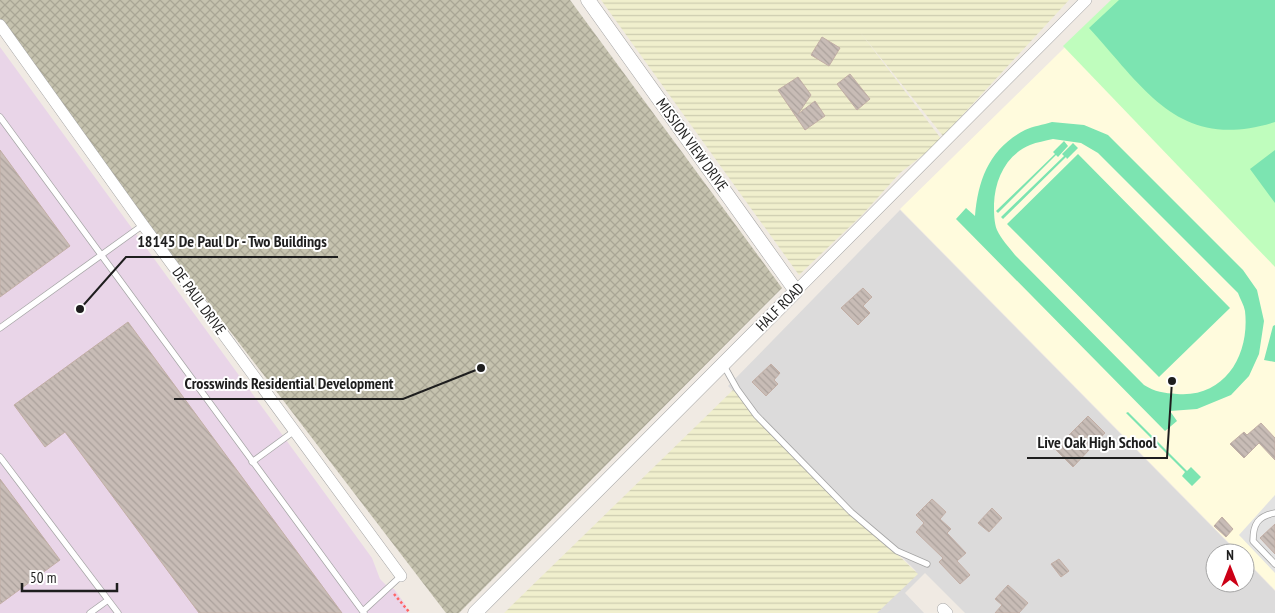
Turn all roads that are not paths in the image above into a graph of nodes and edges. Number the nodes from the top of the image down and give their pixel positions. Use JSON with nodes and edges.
{"nodes":[{"id":1,"x":588,"y":0,"type":"edge"},
{"id":2,"x":1086,"y":0,"type":"edge"},
{"id":3,"x":0,"y":25,"type":"edge"},
{"id":4,"x":0,"y":117,"type":"edge"},
{"id":5,"x":142,"y":225,"type":"junction"},
{"id":6,"x":100,"y":255,"type":"junction"},
{"id":7,"x":796,"y":291,"type":"junction"},
{"id":8,"x":0,"y":328,"type":"edge"},
{"id":9,"x":723,"y":364,"type":"junction"},
{"id":10,"x":293,"y":432,"type":"junction"},
{"id":11,"x":0,"y":457,"type":"edge"},
{"id":12,"x":252,"y":462,"type":"junction"},
{"id":13,"x":1275,"y":513,"type":"edge"},
{"id":14,"x":926,"y":564,"type":"dead end"},
{"id":15,"x":1275,"y":564,"type":"edge"},
{"id":16,"x":400,"y":576,"type":"joint"},
{"id":17,"x":108,"y":600,"type":"junction"},
{"id":18,"x":363,"y":612,"type":"edge"},
{"id":19,"x":90,"y":613,"type":"edge"},
{"id":20,"x":118,"y":613,"type":"edge"},
{"id":21,"x":475,"y":613,"type":"edge"}],
"edges":[{"from":1,"to":7,"type":"street","name":"MISSION VIEW DRIVE"},
{"from":2,"to":7,"type":"street","name":"HALF ROAD"},
{"from":3,"to":5,"type":"street","name":"DE PAUL DRIVE"},
{"from":4,"to":6,"type":"lane"},
{"from":5,"to":6,"type":"lane"},
{"from":5,"to":10,"type":"street","name":"DE PAUL DRIVE"},
{"from":6,"to":8,"type":"lane"},
{"from":6,"to":12,"type":"lane"},
{"from":7,"to":9,"type":"street","name":"HALF ROAD"},
{"from":9,"to":14,"type":"lane"},
{"from":9,"to":21,"type":"street","name":"HALF ROAD"},
{"from":10,"to":12,"type":"lane"},
{"from":10,"to":16,"type":"street","name":"DE PAUL DRIVE"},
{"from":11,"to":17,"type":"lane"},
{"from":12,"to":18,"type":"lane"},
{"from":13,"to":15,"type":"lane"},
{"from":16,"to":18,"type":"lane"},
{"from":17,"to":19,"type":"lane"},
{"from":17,"to":20,"type":"lane"}]}
